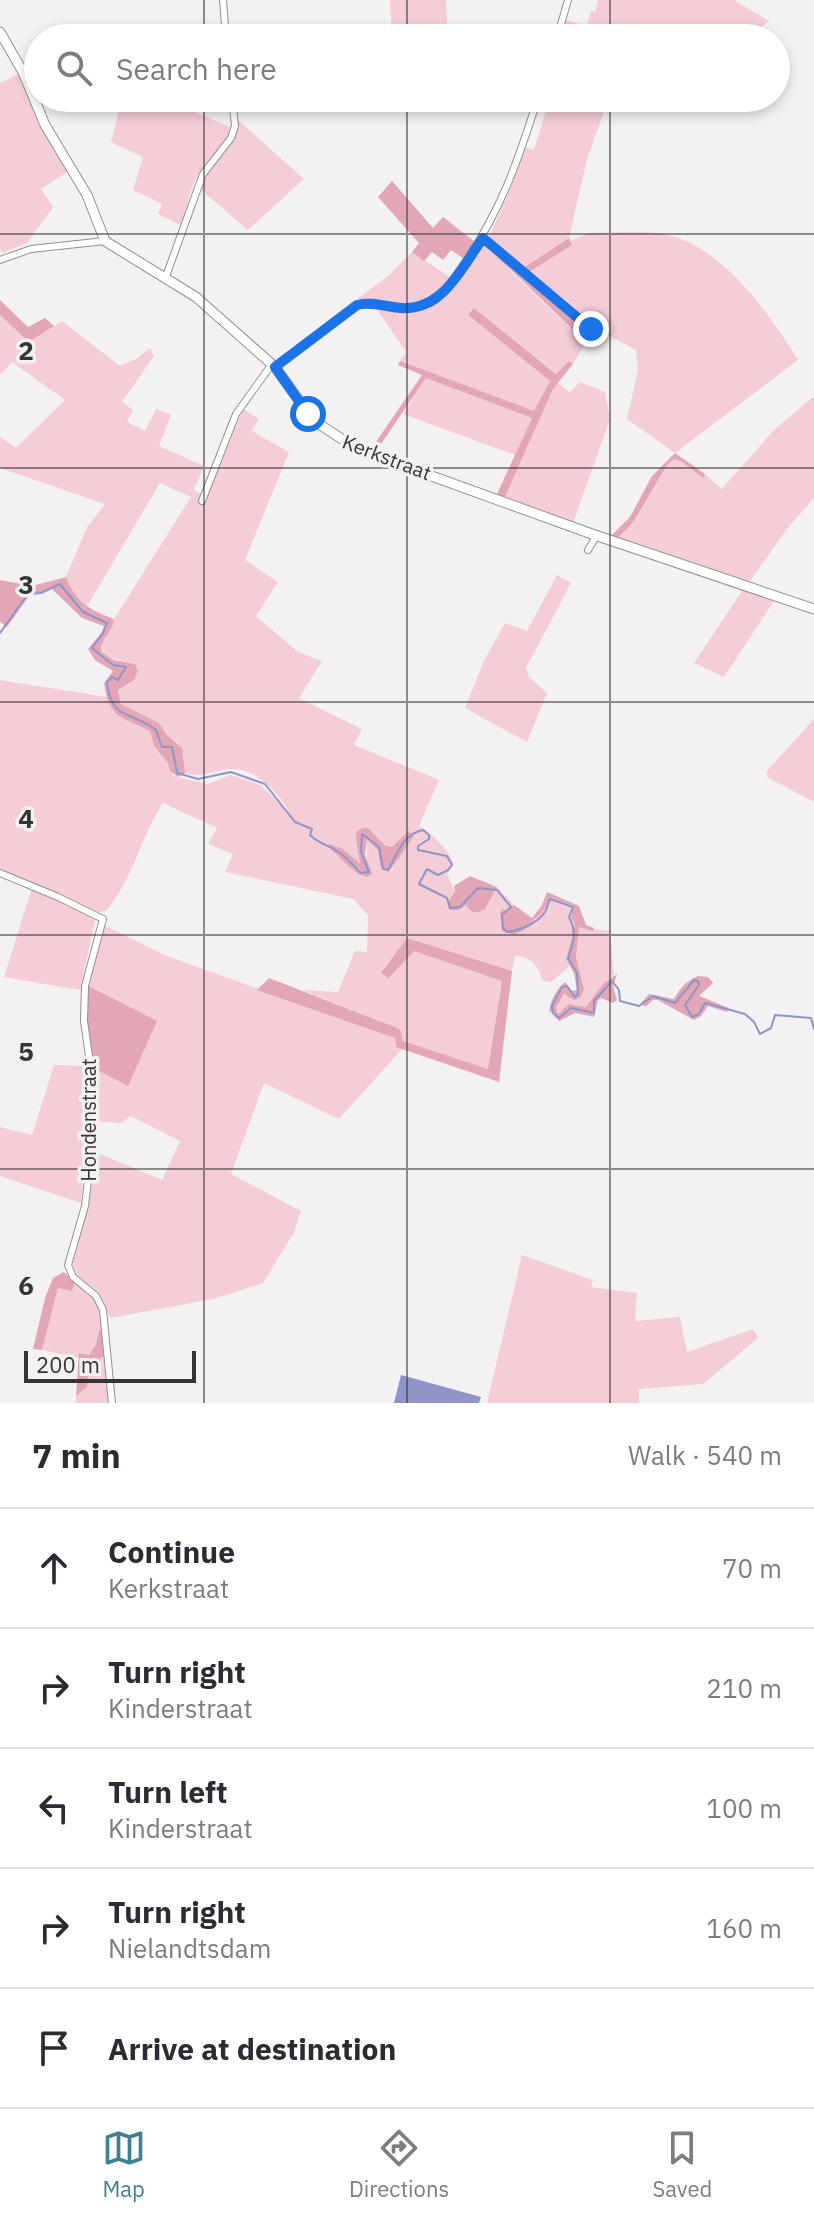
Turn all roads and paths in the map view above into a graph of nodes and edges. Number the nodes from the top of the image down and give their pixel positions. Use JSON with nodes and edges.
{"nodes":[{"id":1,"x":223,"y":0,"type":"edge"},
{"id":2,"x":568,"y":0,"type":"edge"},
{"id":3,"x":225,"y":24,"type":"edge"},
{"id":4,"x":561,"y":24,"type":"edge"},
{"id":5,"x":0,"y":32,"type":"edge"},
{"id":6,"x":24,"y":74,"type":"edge"},
{"id":7,"x":40,"y":112,"type":"edge"},
{"id":8,"x":234,"y":112,"type":"edge"},
{"id":9,"x":533,"y":112,"type":"edge"},
{"id":10,"x":483,"y":238,"type":"junction"},
{"id":11,"x":105,"y":241,"type":"junction"},
{"id":12,"x":0,"y":260,"type":"edge"},
{"id":13,"x":165,"y":279,"type":"junction"},
{"id":14,"x":591,"y":329,"type":"dead end"},
{"id":15,"x":274,"y":366,"type":"junction"},
{"id":16,"x":202,"y":501,"type":"dead end"},
{"id":17,"x":597,"y":535,"type":"junction"},
{"id":18,"x":588,"y":550,"type":"dead end"},
{"id":19,"x":814,"y":609,"type":"edge"},
{"id":20,"x":0,"y":873,"type":"edge"},
{"id":21,"x":112,"y":1403,"type":"edge"}],
"edges":[{"from":1,"to":3,"type":"street"},
{"from":2,"to":4,"type":"street"},
{"from":5,"to":6,"type":"street"},
{"from":7,"to":11,"type":"street"},
{"from":8,"to":13,"type":"street"},
{"from":9,"to":10,"type":"street"},
{"from":10,"to":14,"type":"street"},
{"from":10,"to":15,"type":"street"},
{"from":11,"to":12,"type":"street"},
{"from":11,"to":13,"type":"street","name":"Kerkstraat"},
{"from":13,"to":15,"type":"street","name":"Kerkstraat"},
{"from":15,"to":16,"type":"street"},
{"from":15,"to":17,"type":"street","name":"Kerkstraat"},
{"from":17,"to":18,"type":"street"},
{"from":17,"to":19,"type":"street","name":"Kerkstraat"},
{"from":20,"to":21,"type":"street","name":"Hondenstraat"}]}
